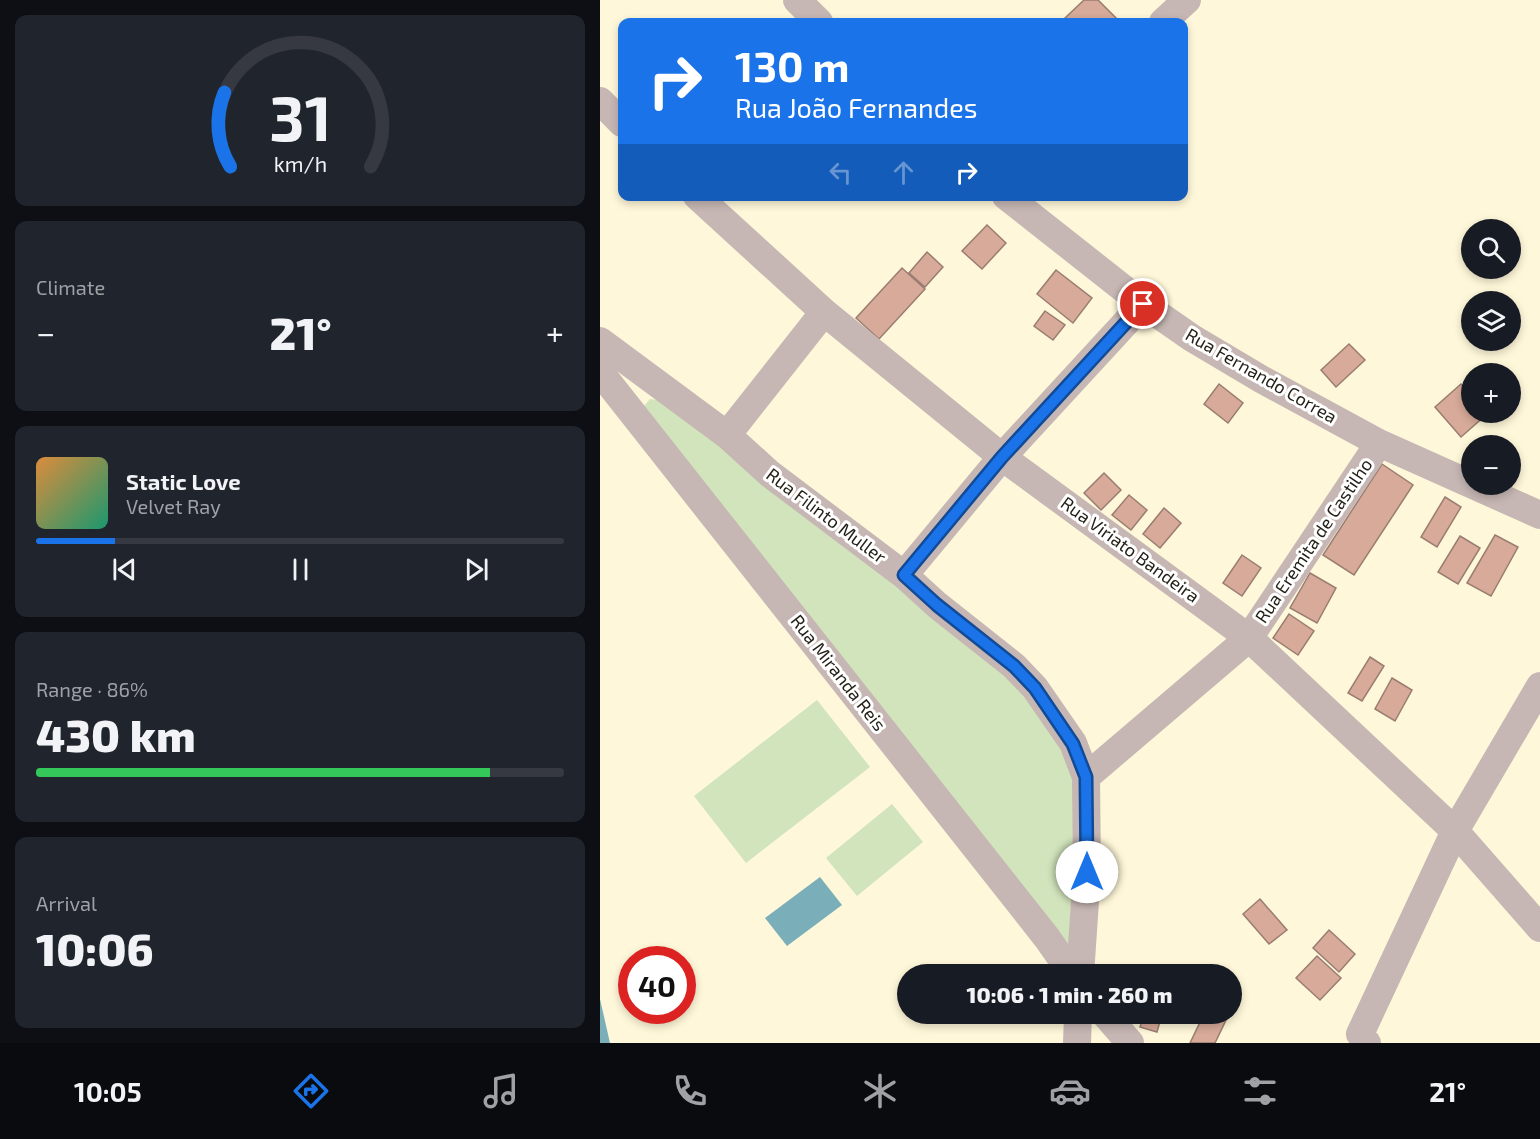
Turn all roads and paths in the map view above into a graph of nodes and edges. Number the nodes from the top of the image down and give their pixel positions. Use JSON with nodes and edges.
{"nodes":[{"id":1,"x":600,"y":101,"type":"edge"},
{"id":2,"x":618,"y":119,"type":"edge"},
{"id":3,"x":702,"y":201,"type":"edge"},
{"id":4,"x":1012,"y":201,"type":"edge"},
{"id":5,"x":1143,"y":304,"type":"junction"},
{"id":6,"x":824,"y":312,"type":"junction"},
{"id":7,"x":600,"y":341,"type":"edge"},
{"id":8,"x":600,"y":372,"type":"edge"},
{"id":9,"x":727,"y":435,"type":"junction"},
{"id":10,"x":1379,"y":443,"type":"junction"},
{"id":11,"x":1002,"y":457,"type":"junction"},
{"id":12,"x":1540,"y":515,"type":"edge"},
{"id":13,"x":904,"y":575,"type":"junction"},
{"id":14,"x":1250,"y":638,"type":"junction"},
{"id":15,"x":1540,"y":686,"type":"edge"},
{"id":16,"x":1086,"y":777,"type":"junction"},
{"id":17,"x":1455,"y":831,"type":"junction"},
{"id":18,"x":1540,"y":928,"type":"edge"},
{"id":19,"x":1065,"y":964,"type":"edge"},
{"id":20,"x":1081,"y":964,"type":"edge"},
{"id":21,"x":1078,"y":1024,"type":"edge"},
{"id":22,"x":1114,"y":1024,"type":"edge"},
{"id":23,"x":1077,"y":1043,"type":"edge"},
{"id":24,"x":1130,"y":1043,"type":"edge"},
{"id":25,"x":1367,"y":1043,"type":"edge"}],
"edges":[{"from":1,"to":2,"type":"street"},
{"from":3,"to":6,"type":"street","name":"Rua Viriato Bandeira"},
{"from":4,"to":5,"type":"street","name":"Rua Fernando Correa"},
{"from":5,"to":10,"type":"street","name":"Rua Fernando Correa"},
{"from":5,"to":11,"type":"street"},
{"from":6,"to":9,"type":"street"},
{"from":6,"to":11,"type":"street","name":"Rua Viriato Bandeira"},
{"from":7,"to":9,"type":"street","name":"Rua Filinto Muller"},
{"from":8,"to":19,"type":"street","name":"Rua Miranda Reis"},
{"from":9,"to":13,"type":"street","name":"Rua Filinto Muller"},
{"from":10,"to":12,"type":"street","name":"Rua Fernando Correa"},
{"from":10,"to":14,"type":"street","name":"Rua Eremita de Castilho"},
{"from":11,"to":13,"type":"street"},
{"from":11,"to":14,"type":"street","name":"Rua Viriato Bandeira"},
{"from":13,"to":16,"type":"street","name":"Rua Filinto Muller"},
{"from":14,"to":16,"type":"street","name":"Rua Eremita de Castilho"},
{"from":14,"to":17,"type":"street","name":"Rua Viriato Bandeira"},
{"from":15,"to":17,"type":"street"},
{"from":16,"to":20,"type":"street","name":"Rua Filinto Muller"},
{"from":17,"to":18,"type":"street","name":"Rua Viriato Bandeira"},
{"from":17,"to":25,"type":"street"},
{"from":21,"to":23,"type":"street"},
{"from":22,"to":24,"type":"street"}]}
